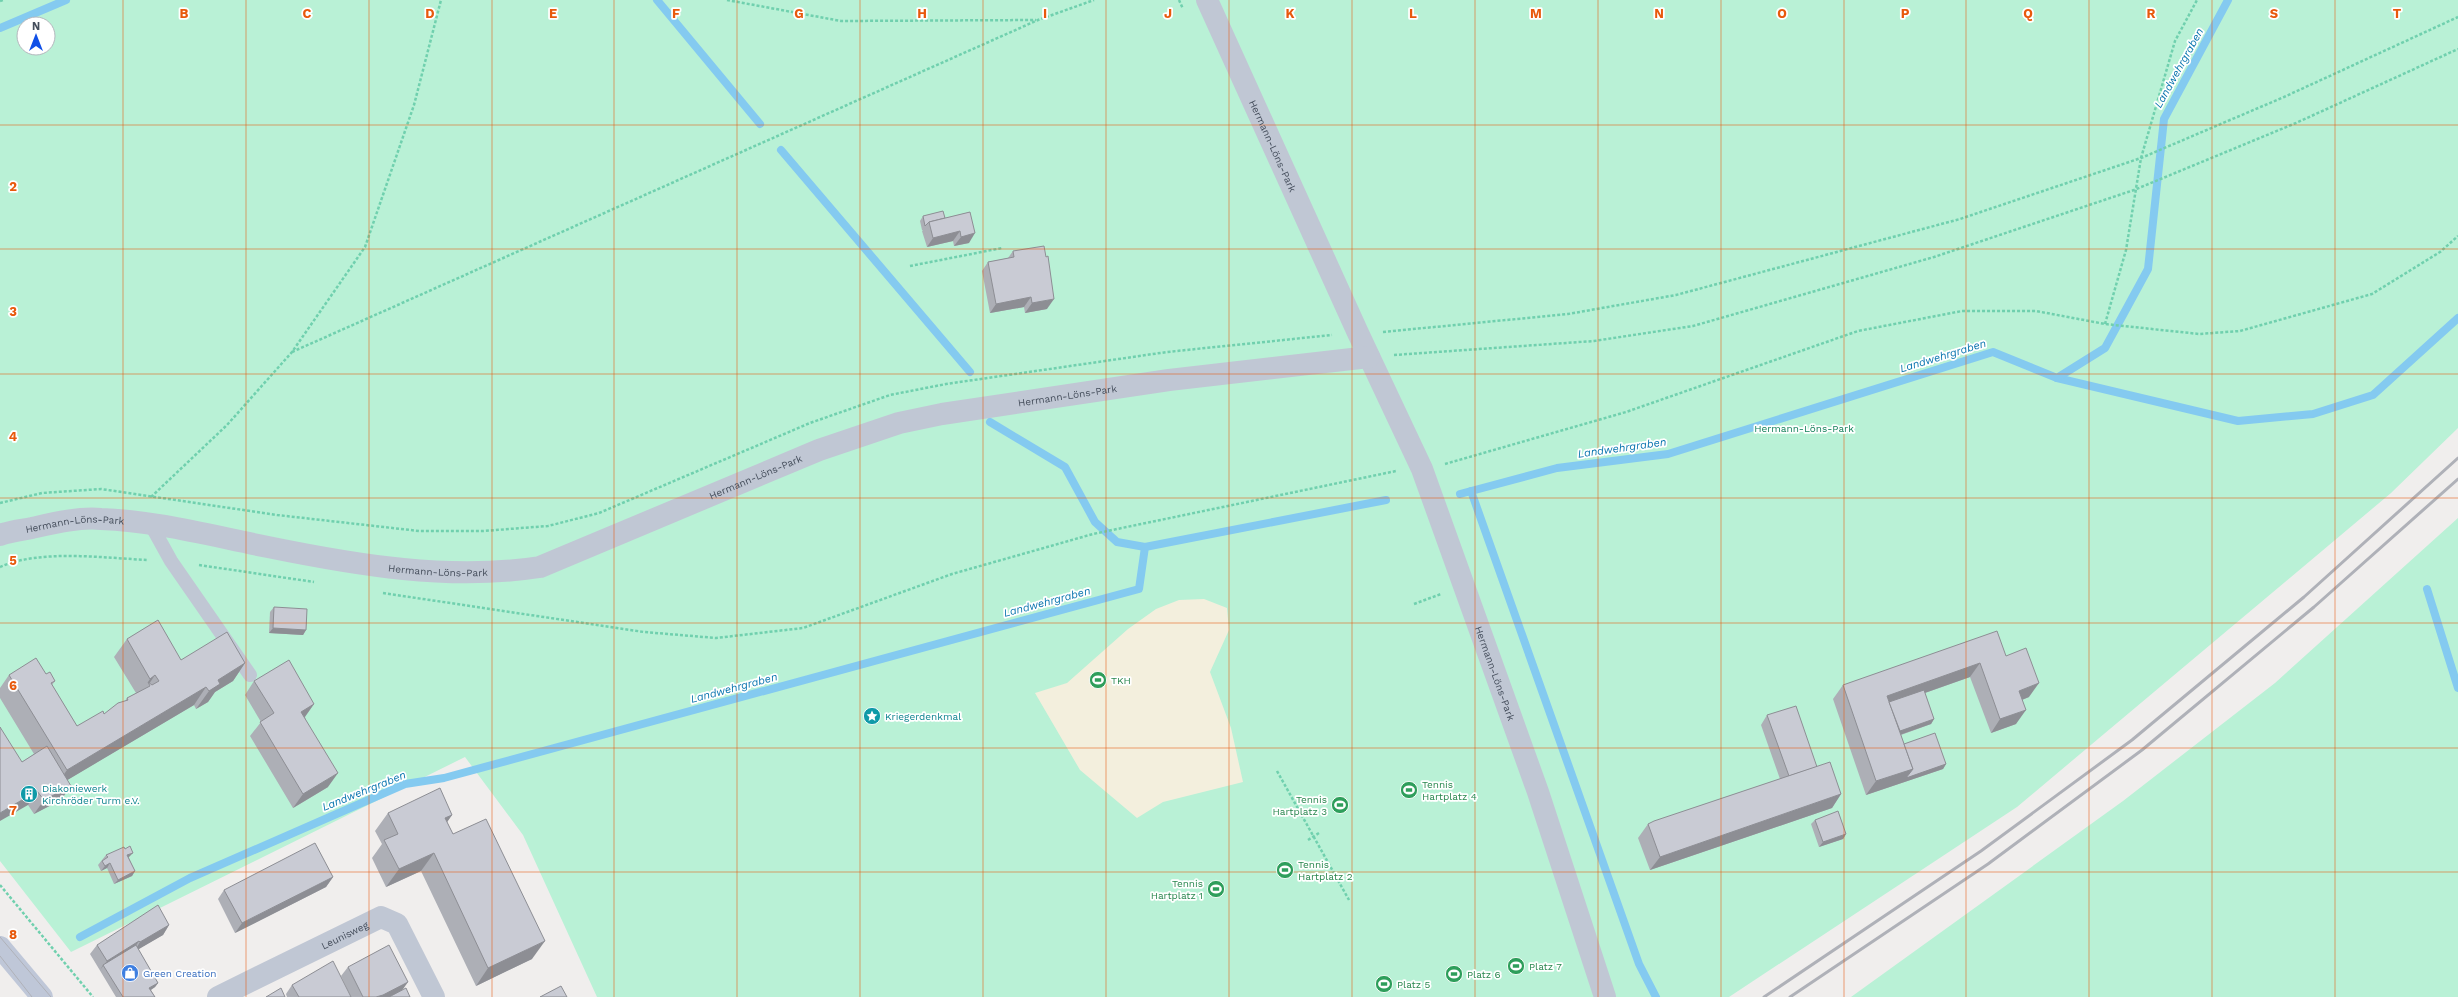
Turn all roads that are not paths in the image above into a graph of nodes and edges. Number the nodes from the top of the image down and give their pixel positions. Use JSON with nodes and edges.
{"nodes":[{"id":1,"x":1207,"y":0,"type":"edge"},
{"id":2,"x":1369,"y":357,"type":"junction"},
{"id":3,"x":150,"y":523,"type":"junction"},
{"id":4,"x":0,"y":535,"type":"edge"},
{"id":5,"x":250,"y":675,"type":"dead end"},
{"id":6,"x":0,"y":947,"type":"edge"},
{"id":7,"x":42,"y":997,"type":"edge"},
{"id":8,"x":218,"y":997,"type":"edge"},
{"id":9,"x":434,"y":997,"type":"edge"},
{"id":10,"x":1605,"y":997,"type":"edge"}],
"edges":[{"from":1,"to":2,"type":"street","name":"Hermann-Löns-Park"},
{"from":2,"to":3,"type":"street","name":"Hermann-Löns-Park"},
{"from":2,"to":10,"type":"street","name":"Hermann-Löns-Park"},
{"from":3,"to":4,"type":"street","name":"Hermann-Löns-Park"},
{"from":3,"to":5,"type":"lane"},
{"from":6,"to":7,"type":"main road"},
{"from":8,"to":9,"type":"street","name":"Leunisweg"}]}
